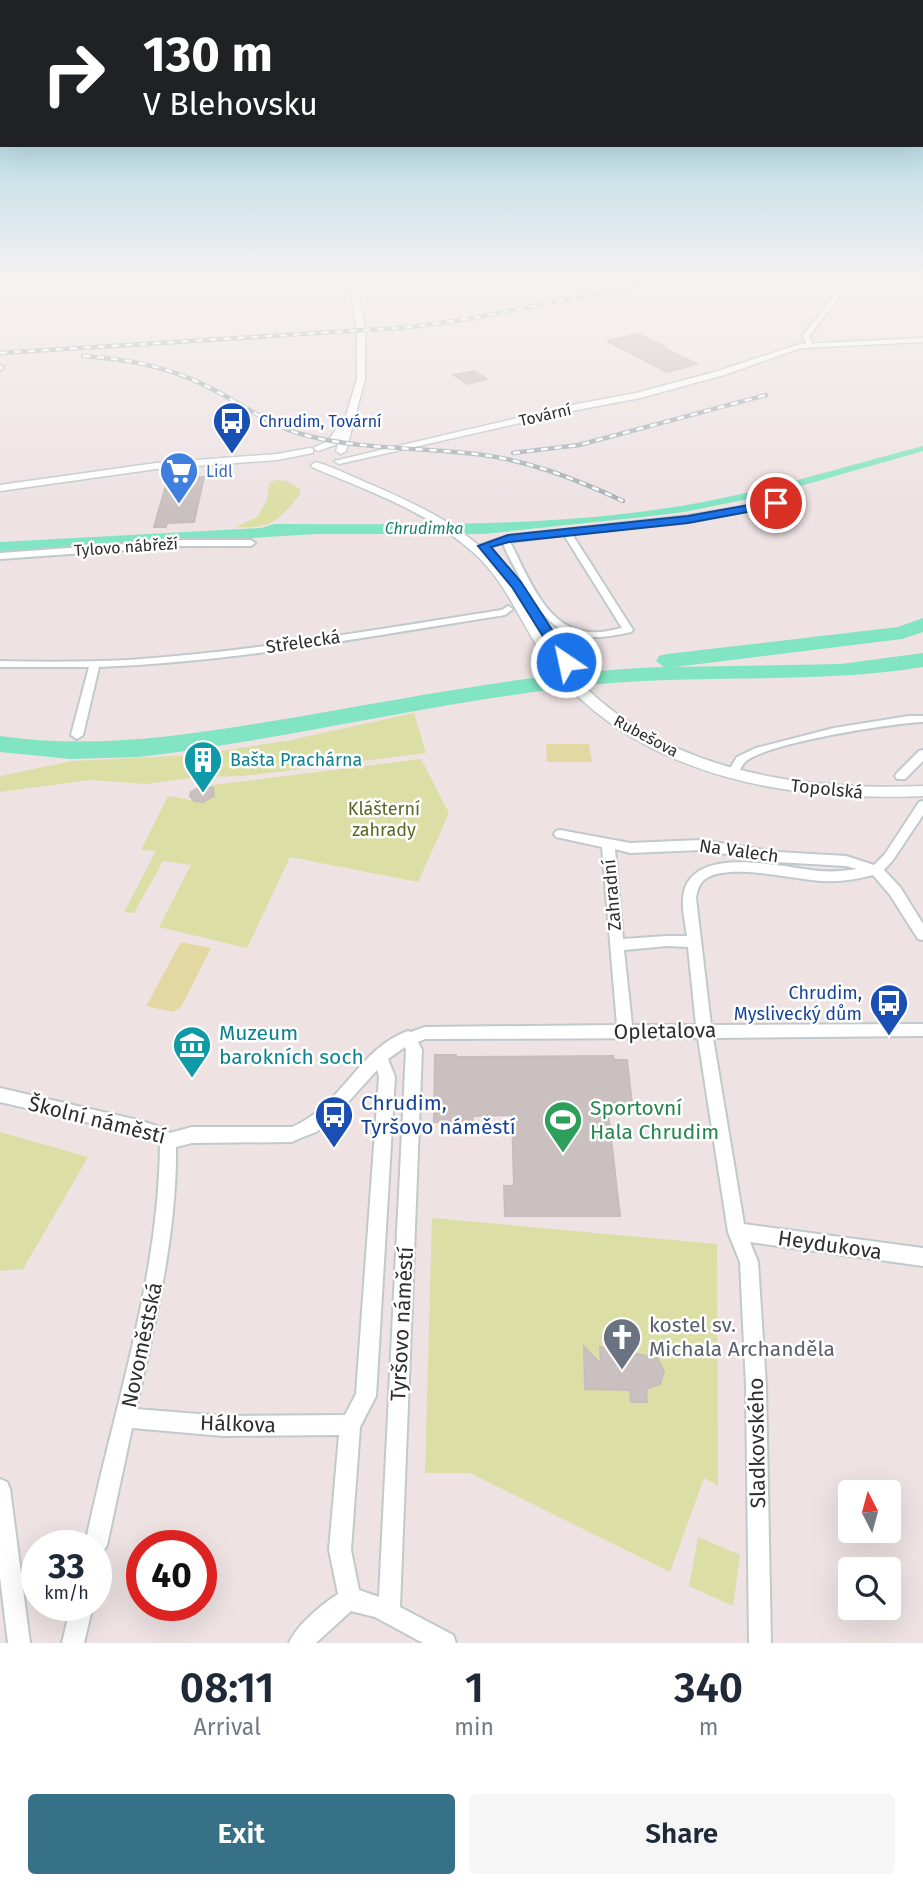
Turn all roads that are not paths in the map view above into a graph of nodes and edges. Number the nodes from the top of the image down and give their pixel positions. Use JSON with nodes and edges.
{"nodes":[{"id":1,"x":362,"y":356,"type":"edge"},
{"id":2,"x":767,"y":356,"type":"edge"},
{"id":3,"x":352,"y":412,"type":"junction"},
{"id":4,"x":313,"y":456,"type":"junction"},
{"id":5,"x":340,"y":456,"type":"junction"},
{"id":6,"x":0,"y":488,"type":"edge"},
{"id":7,"x":776,"y":503,"type":"dead end"},
{"id":8,"x":438,"y":520,"type":"junction"},
{"id":9,"x":567,"y":533,"type":"junction"},
{"id":10,"x":251,"y":543,"type":"dead end"},
{"id":11,"x":507,"y":544,"type":"dead end"},
{"id":12,"x":480,"y":547,"type":"junction"},
{"id":13,"x":0,"y":556,"type":"edge"},
{"id":14,"x":517,"y":602,"type":"junction"},
{"id":15,"x":0,"y":664,"type":"edge"},
{"id":16,"x":94,"y":666,"type":"junction"},
{"id":17,"x":923,"y":719,"type":"edge"},
{"id":18,"x":77,"y":735,"type":"dead end"},
{"id":19,"x":923,"y":754,"type":"edge"},
{"id":20,"x":734,"y":769,"type":"junction"},
{"id":21,"x":901,"y":776,"type":"dead end"},
{"id":22,"x":923,"y":783,"type":"edge"},
{"id":23,"x":923,"y":791,"type":"edge"},
{"id":24,"x":923,"y":805,"type":"edge"},
{"id":25,"x":560,"y":834,"type":"dead end"},
{"id":26,"x":608,"y":845,"type":"junction"},
{"id":27,"x":876,"y":870,"type":"junction"},
{"id":28,"x":701,"y":875,"type":"joint"},
{"id":29,"x":923,"y":935,"type":"edge"},
{"id":30,"x":694,"y":942,"type":"junction"},
{"id":31,"x":617,"y":945,"type":"junction"},
{"id":32,"x":704,"y":1030,"type":"junction"},
{"id":33,"x":923,"y":1030,"type":"edge"},
{"id":34,"x":625,"y":1032,"type":"junction"},
{"id":35,"x":408,"y":1037,"type":"junction"},
{"id":36,"x":379,"y":1055,"type":"junction"},
{"id":37,"x":0,"y":1095,"type":"edge"},
{"id":38,"x":717,"y":1107,"type":"joint"},
{"id":39,"x":168,"y":1141,"type":"junction"},
{"id":40,"x":737,"y":1231,"type":"junction"},
{"id":41,"x":923,"y":1257,"type":"edge"},
{"id":42,"x":127,"y":1418,"type":"junction"},
{"id":43,"x":350,"y":1425,"type":"junction"},
{"id":44,"x":0,"y":1489,"type":"edge"},
{"id":45,"x":100,"y":1530,"type":"edge"},
{"id":46,"x":350,"y":1600,"type":"junction"},
{"id":47,"x":389,"y":1613,"type":"junction"},
{"id":48,"x":78,"y":1621,"type":"edge"},
{"id":49,"x":19,"y":1643,"type":"edge"},
{"id":50,"x":73,"y":1643,"type":"edge"},
{"id":51,"x":299,"y":1643,"type":"edge"},
{"id":52,"x":445,"y":1643,"type":"edge"},
{"id":53,"x":760,"y":1643,"type":"edge"}],
"edges":[{"from":1,"to":3,"type":"street"},
{"from":2,"to":5,"type":"street","name":"Tovární"},
{"from":3,"to":4,"type":"street"},
{"from":3,"to":5,"type":"street"},
{"from":4,"to":5,"type":"street"},
{"from":4,"to":5,"type":"street","name":"Tovární"},
{"from":4,"to":6,"type":"street"},
{"from":4,"to":8,"type":"street","name":"Rubešova"},
{"from":5,"to":8,"type":"street","name":"Rubešova"},
{"from":7,"to":9,"type":"street"},
{"from":8,"to":12,"type":"street","name":"Rubešova"},
{"from":9,"to":11,"type":"street"},
{"from":9,"to":12,"type":"street"},
{"from":10,"to":13,"type":"street","name":"Tylovo nábřeží"},
{"from":12,"to":14,"type":"street","name":"Rubešova"},
{"from":14,"to":16,"type":"street","name":"Střelecká"},
{"from":14,"to":20,"type":"street","name":"Rubešova"},
{"from":15,"to":16,"type":"street","name":"Střelecká"},
{"from":16,"to":18,"type":"street"},
{"from":17,"to":20,"type":"street"},
{"from":19,"to":21,"type":"street"},
{"from":20,"to":22,"type":"street","name":"Topolská"},
{"from":20,"to":23,"type":"street","name":"Topolská"},
{"from":24,"to":27,"type":"street"},
{"from":25,"to":26,"type":"street","name":"Na Valech"},
{"from":26,"to":27,"type":"street","name":"Na Valech"},
{"from":26,"to":31,"type":"street","name":"Zahradní"},
{"from":27,"to":28,"type":"street","name":"Na Valech"},
{"from":27,"to":29,"type":"street"},
{"from":28,"to":30,"type":"street","name":"Sladkovského"},
{"from":30,"to":31,"type":"street","name":"Zahradní"},
{"from":30,"to":32,"type":"street","name":"Sladkovského"},
{"from":31,"to":34,"type":"street","name":"Zahradní"},
{"from":32,"to":33,"type":"street","name":"Opletalova"},
{"from":32,"to":34,"type":"street","name":"Opletalova"},
{"from":32,"to":38,"type":"street","name":"Sladkovského"},
{"from":34,"to":35,"type":"street","name":"Opletalova"},
{"from":35,"to":36,"type":"street","name":"Školní náměstí"},
{"from":35,"to":47,"type":"street","name":"Tyršovo náměstí"},
{"from":36,"to":39,"type":"street","name":"Školní náměstí"},
{"from":36,"to":43,"type":"street","name":"Tyršovo náměstí"},
{"from":37,"to":39,"type":"street","name":"Školní náměstí"},
{"from":38,"to":40,"type":"street","name":"Sladkovského"},
{"from":39,"to":42,"type":"street","name":"Novoměstská"},
{"from":40,"to":41,"type":"street","name":"Heydukova"},
{"from":40,"to":53,"type":"street","name":"Sladkovského"},
{"from":42,"to":43,"type":"street","name":"Hálkova"},
{"from":42,"to":45,"type":"street","name":"Novoměstská"},
{"from":43,"to":46,"type":"street","name":"Tyršovo náměstí"},
{"from":44,"to":49,"type":"street"},
{"from":46,"to":47,"type":"street"},
{"from":46,"to":51,"type":"street"},
{"from":47,"to":52,"type":"street"},
{"from":48,"to":50,"type":"street"}]}
